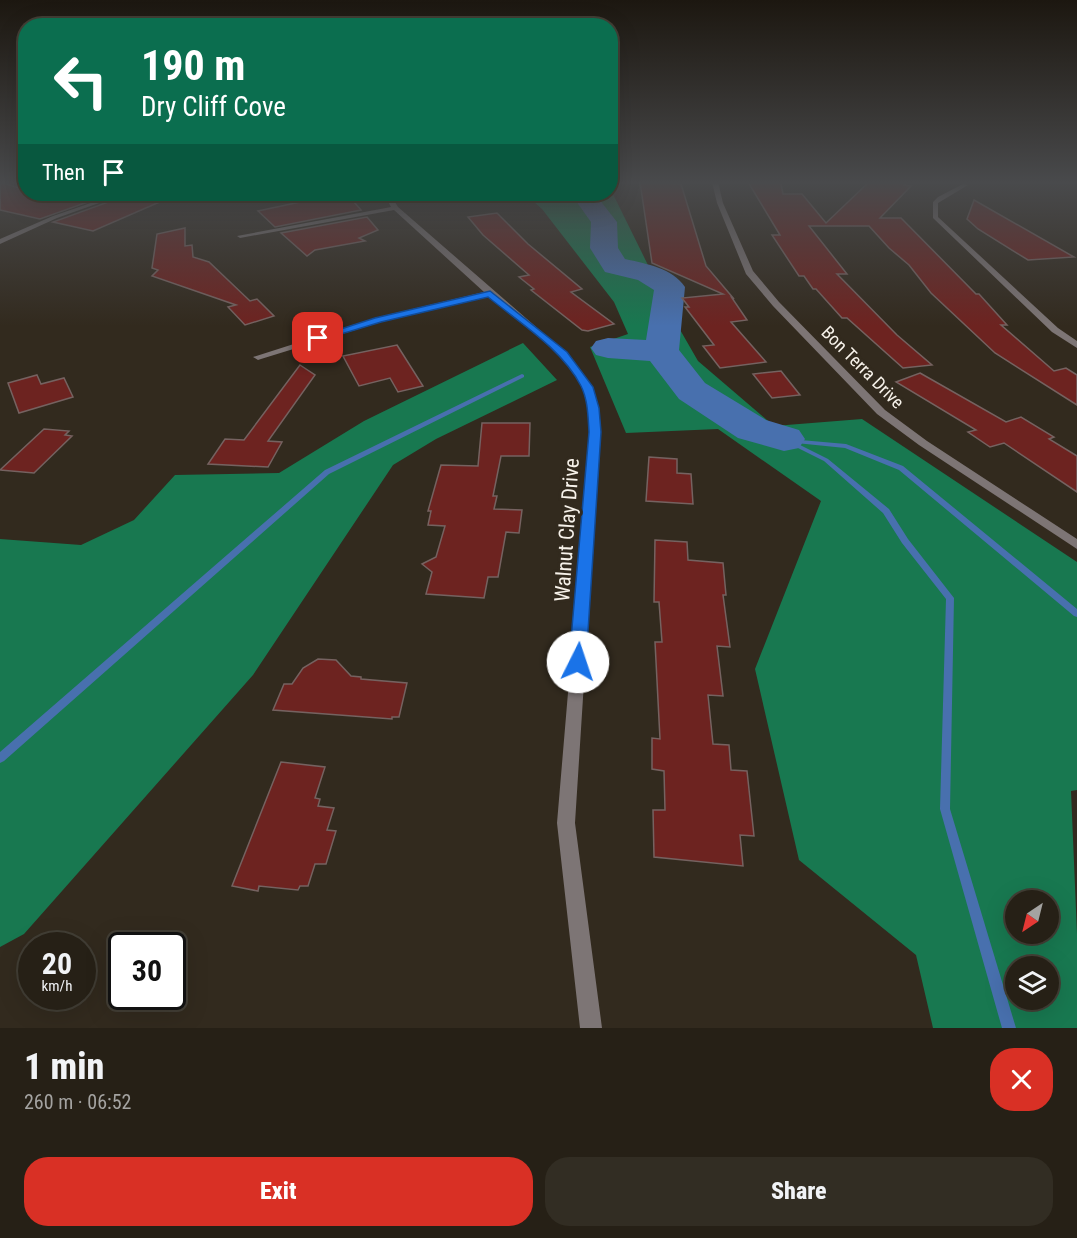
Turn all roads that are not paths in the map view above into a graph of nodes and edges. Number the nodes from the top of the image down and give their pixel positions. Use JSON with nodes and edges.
{"nodes":[{"id":1,"x":26,"y":230,"type":"edge"},
{"id":2,"x":273,"y":230,"type":"edge"},
{"id":3,"x":420,"y":230,"type":"edge"},
{"id":4,"x":731,"y":230,"type":"edge"},
{"id":5,"x":949,"y":230,"type":"edge"},
{"id":6,"x":240,"y":236,"type":"dead end"},
{"id":7,"x":0,"y":242,"type":"edge"},
{"id":8,"x":490,"y":293,"type":"junction"},
{"id":9,"x":1077,"y":345,"type":"edge"},
{"id":10,"x":258,"y":357,"type":"dead end"},
{"id":11,"x":1077,"y":545,"type":"edge"},
{"id":12,"x":591,"y":1028,"type":"edge"}],
"edges":[{"from":1,"to":7,"type":"street"},
{"from":2,"to":6,"type":"street"},
{"from":3,"to":8,"type":"street","name":"Walnut Clay Drive"},
{"from":4,"to":11,"type":"street","name":"Bon Terra Drive"},
{"from":5,"to":9,"type":"street"},
{"from":8,"to":10,"type":"street"},
{"from":8,"to":12,"type":"street","name":"Walnut Clay Drive"}]}
